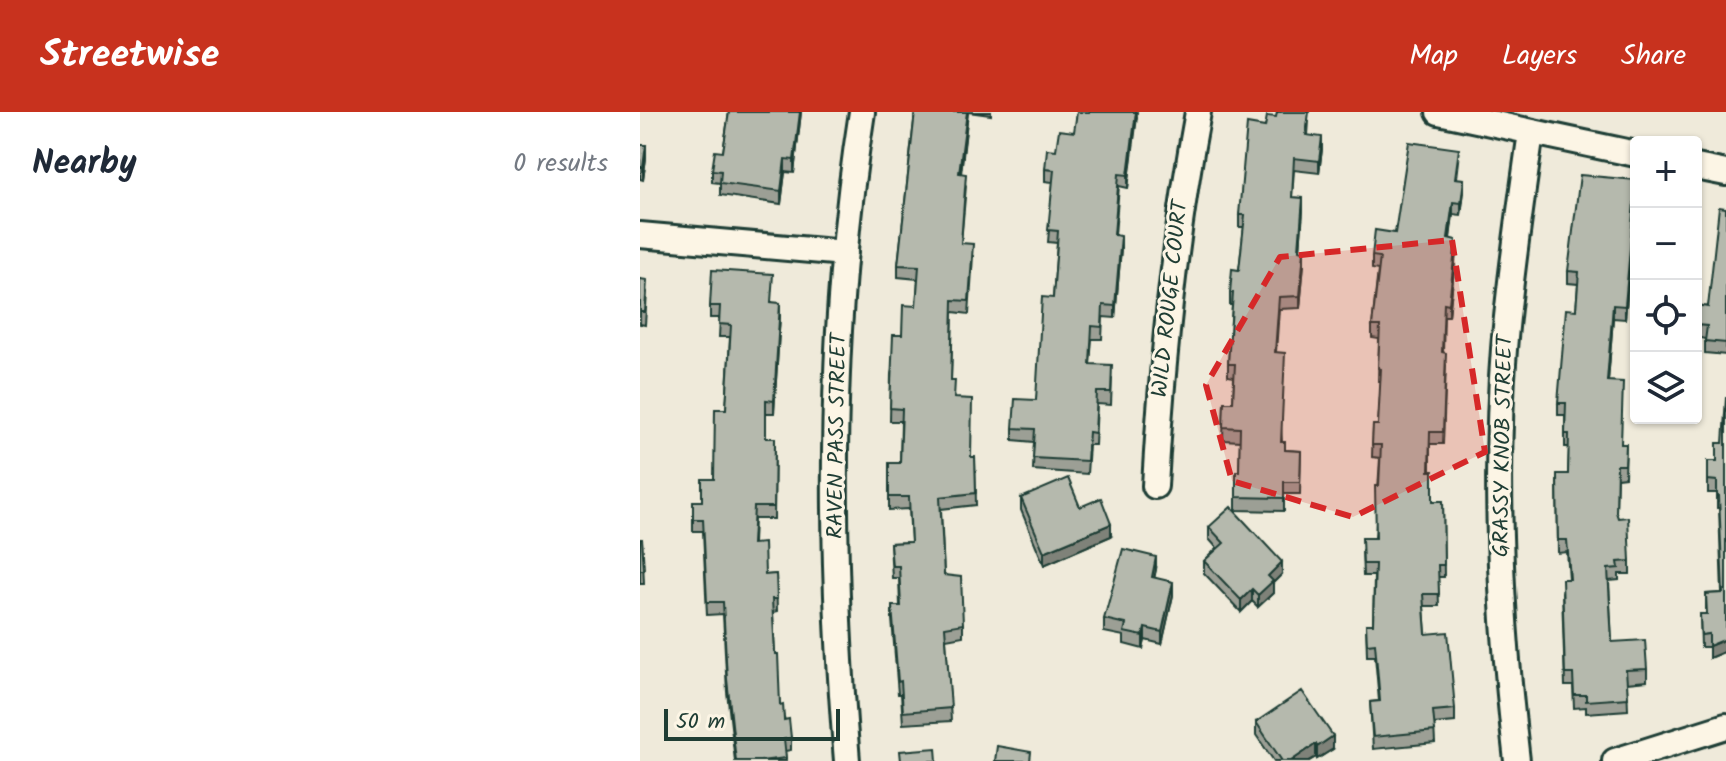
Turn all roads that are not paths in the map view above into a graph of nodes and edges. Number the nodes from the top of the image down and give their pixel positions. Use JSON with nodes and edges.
{"nodes":[{"id":1,"x":862,"y":112,"type":"edge"},
{"id":2,"x":1198,"y":112,"type":"edge"},
{"id":3,"x":1439,"y":112,"type":"edge"},
{"id":4,"x":1531,"y":132,"type":"junction"},
{"id":5,"x":1630,"y":153,"type":"edge"},
{"id":6,"x":1702,"y":168,"type":"edge"},
{"id":7,"x":1726,"y":173,"type":"edge"},
{"id":8,"x":640,"y":235,"type":"edge"},
{"id":9,"x":845,"y":253,"type":"junction"},
{"id":10,"x":1155,"y":486,"type":"dead end"},
{"id":11,"x":1726,"y":726,"type":"edge"},
{"id":12,"x":847,"y":761,"type":"edge"},
{"id":13,"x":1517,"y":761,"type":"edge"},
{"id":14,"x":1615,"y":761,"type":"edge"}],
"edges":[{"from":1,"to":9,"type":"street","name":"RAVEN PASS STREET"},
{"from":2,"to":10,"type":"street","name":"WILD ROUGE COURT"},
{"from":3,"to":4,"type":"street"},
{"from":4,"to":5,"type":"street"},
{"from":4,"to":13,"type":"street","name":"GRASSY KNOB STREET"},
{"from":6,"to":7,"type":"street"},
{"from":8,"to":9,"type":"street"},
{"from":9,"to":12,"type":"street","name":"RAVEN PASS STREET"},
{"from":11,"to":14,"type":"street"}]}
